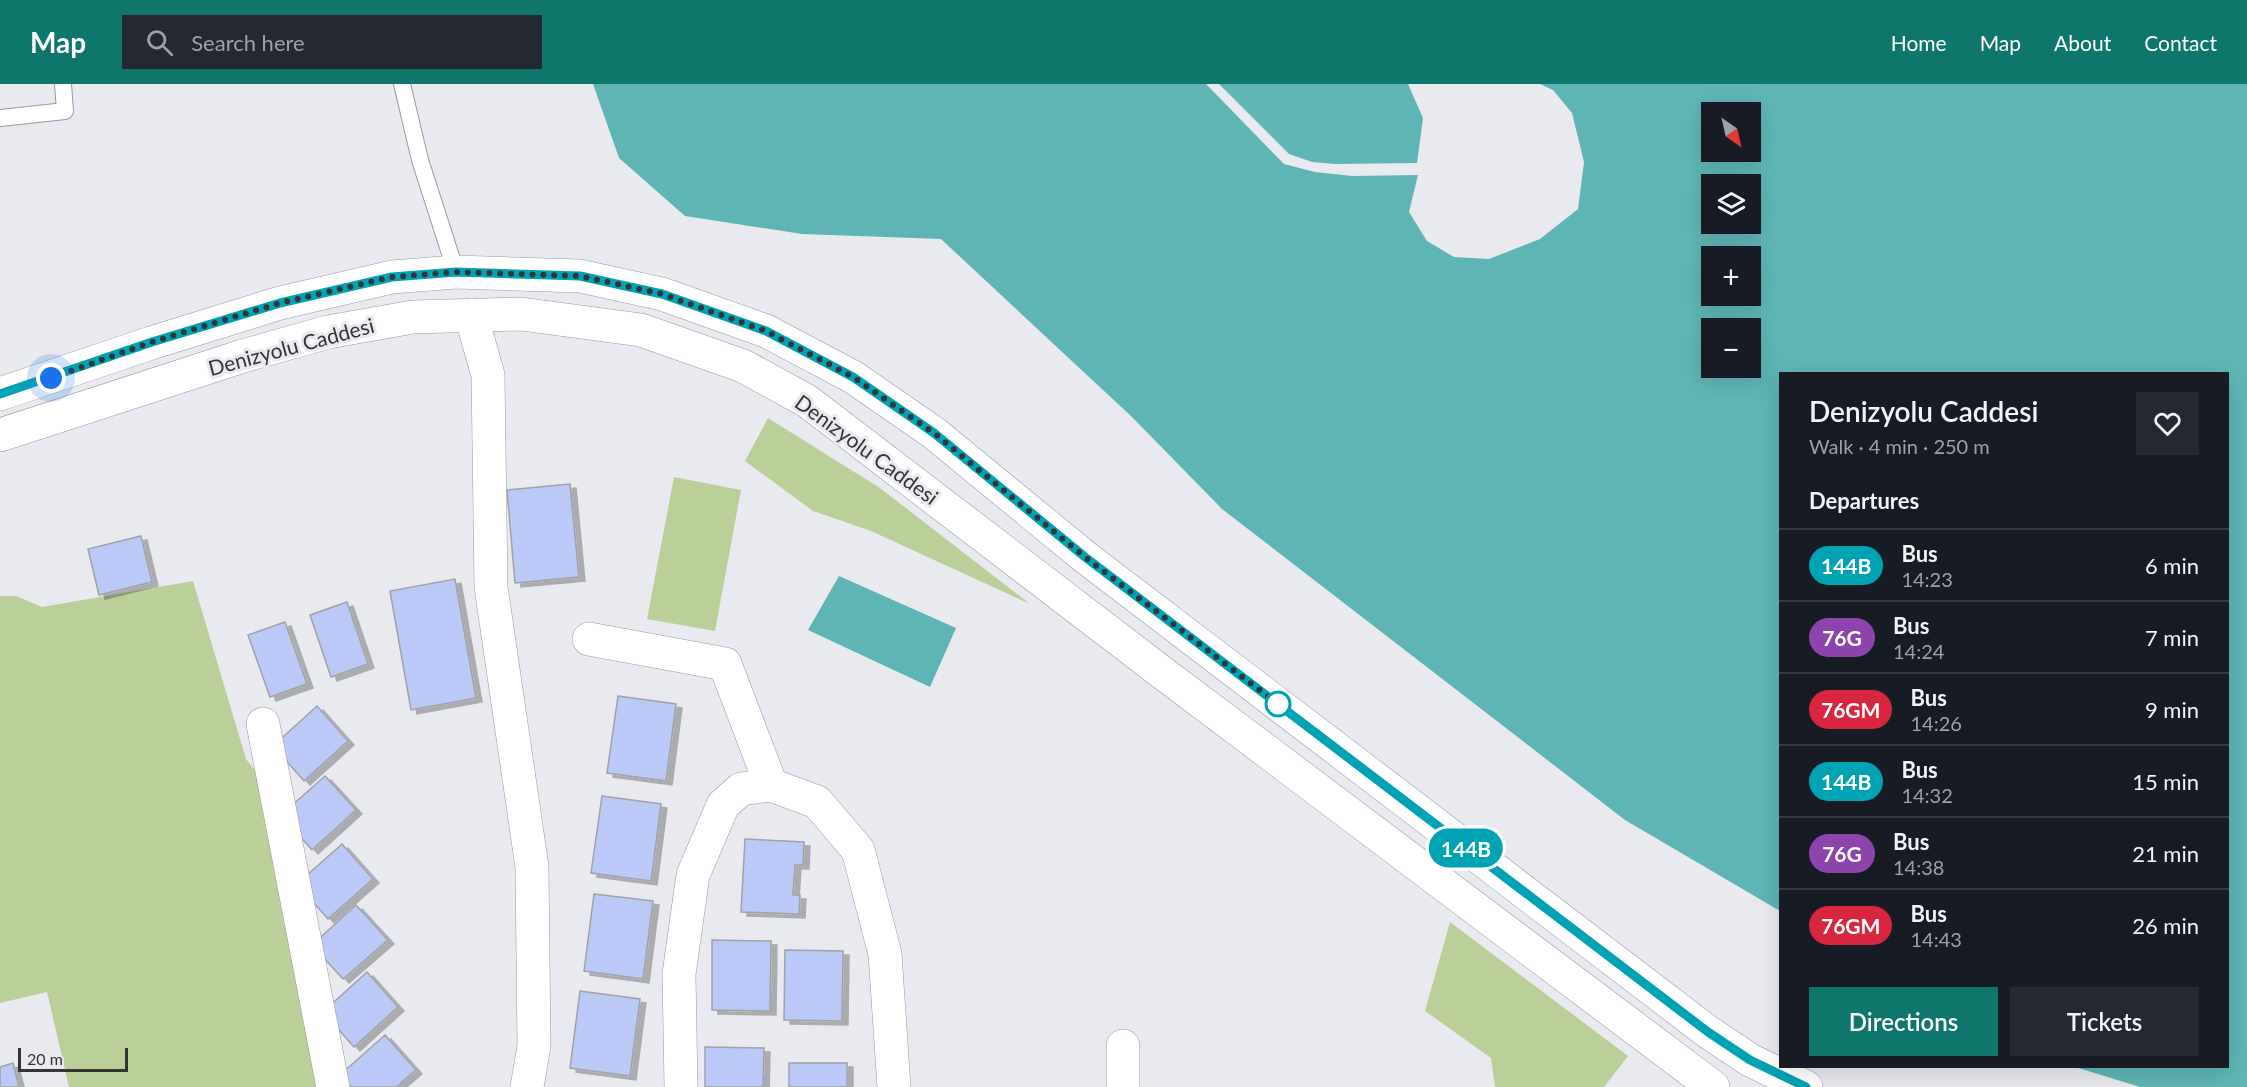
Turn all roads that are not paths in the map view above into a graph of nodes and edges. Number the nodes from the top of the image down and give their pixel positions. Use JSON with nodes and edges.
{"nodes":[{"id":1,"x":63,"y":84,"type":"edge"},
{"id":2,"x":402,"y":84,"type":"edge"},
{"id":3,"x":0,"y":117,"type":"edge"},
{"id":4,"x":456,"y":272,"type":"junction"},
{"id":5,"x":471,"y":315,"type":"junction"},
{"id":6,"x":0,"y":394,"type":"edge"},
{"id":7,"x":0,"y":435,"type":"edge"},
{"id":8,"x":589,"y":639,"type":"dead end"},
{"id":9,"x":263,"y":724,"type":"dead end"},
{"id":10,"x":771,"y":785,"type":"junction"},
{"id":11,"x":1124,"y":1046,"type":"dead end"},
{"id":12,"x":333,"y":1087,"type":"edge"},
{"id":13,"x":527,"y":1087,"type":"edge"},
{"id":14,"x":681,"y":1087,"type":"edge"},
{"id":15,"x":894,"y":1087,"type":"edge"},
{"id":16,"x":1123,"y":1087,"type":"edge"},
{"id":17,"x":1713,"y":1087,"type":"edge"},
{"id":18,"x":1806,"y":1087,"type":"edge"}],
"edges":[{"from":1,"to":3,"type":"lane"},
{"from":2,"to":4,"type":"lane"},
{"from":4,"to":5,"type":"street"},
{"from":4,"to":6,"type":"street","name":"Denizyolu Caddesi"},
{"from":4,"to":18,"type":"street","name":"Denizyolu Caddesi"},
{"from":5,"to":7,"type":"street","name":"Denizyolu Caddesi"},
{"from":5,"to":13,"type":"street"},
{"from":5,"to":17,"type":"street","name":"Denizyolu Caddesi"},
{"from":8,"to":10,"type":"street"},
{"from":9,"to":12,"type":"street"},
{"from":10,"to":14,"type":"street"},
{"from":10,"to":15,"type":"street"},
{"from":11,"to":16,"type":"street"}]}
